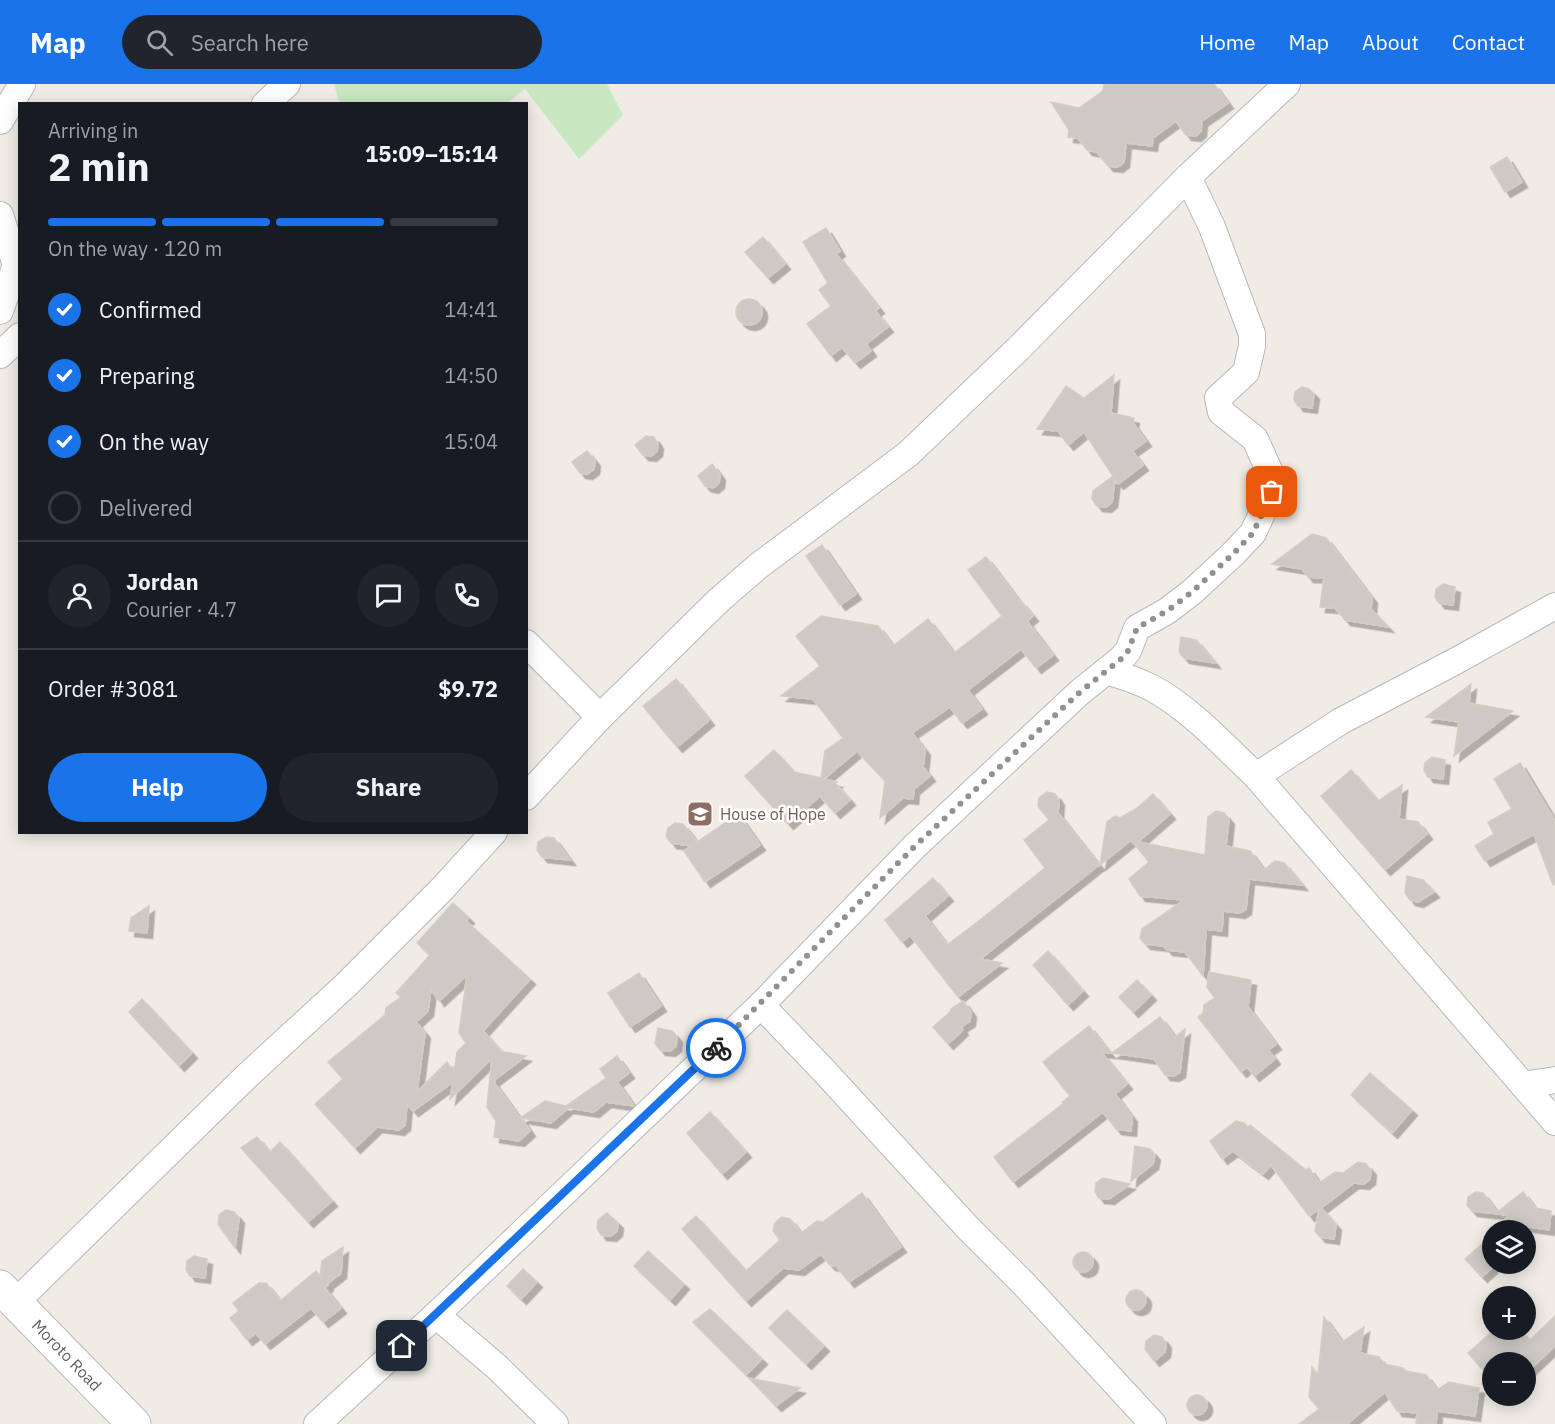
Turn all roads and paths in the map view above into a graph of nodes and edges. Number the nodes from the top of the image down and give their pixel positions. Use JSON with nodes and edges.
{"nodes":[{"id":1,"x":22,"y":84,"type":"edge"},
{"id":2,"x":287,"y":84,"type":"edge"},
{"id":3,"x":1287,"y":84,"type":"edge"},
{"id":4,"x":267,"y":102,"type":"edge"},
{"id":5,"x":0,"y":121,"type":"edge"},
{"id":6,"x":1188,"y":177,"type":"junction"},
{"id":7,"x":0,"y":215,"type":"edge"},
{"id":8,"x":18,"y":266,"type":"edge"},
{"id":9,"x":0,"y":311,"type":"edge"},
{"id":10,"x":18,"y":338,"type":"edge"},
{"id":11,"x":0,"y":355,"type":"edge"},
{"id":12,"x":1555,"y":606,"type":"edge"},
{"id":13,"x":528,"y":645,"type":"edge"},
{"id":14,"x":1106,"y":671,"type":"junction"},
{"id":15,"x":600,"y":717,"type":"junction"},
{"id":16,"x":1256,"y":776,"type":"junction"},
{"id":17,"x":528,"y":795,"type":"edge"},
{"id":18,"x":492,"y":834,"type":"edge"},
{"id":19,"x":761,"y":1005,"type":"junction"},
{"id":20,"x":1555,"y":1080,"type":"edge"},
{"id":21,"x":1523,"y":1085,"type":"junction"},
{"id":22,"x":1555,"y":1122,"type":"edge"},
{"id":23,"x":8,"y":1294,"type":"edge"},
{"id":24,"x":436,"y":1315,"type":"junction"},
{"id":25,"x":134,"y":1424,"type":"edge"},
{"id":26,"x":316,"y":1424,"type":"edge"},
{"id":27,"x":555,"y":1424,"type":"edge"},
{"id":28,"x":1153,"y":1424,"type":"edge"}],
"edges":[{"from":1,"to":5,"type":"street"},
{"from":2,"to":4,"type":"street"},
{"from":3,"to":6,"type":"street"},
{"from":6,"to":14,"type":"street"},
{"from":6,"to":15,"type":"street"},
{"from":7,"to":8,"type":"street"},
{"from":8,"to":9,"type":"street"},
{"from":10,"to":11,"type":"street"},
{"from":12,"to":16,"type":"street"},
{"from":13,"to":15,"type":"street"},
{"from":14,"to":16,"type":"street"},
{"from":14,"to":19,"type":"street"},
{"from":15,"to":17,"type":"street"},
{"from":16,"to":21,"type":"street"},
{"from":18,"to":23,"type":"street"},
{"from":19,"to":24,"type":"street"},
{"from":19,"to":28,"type":"street"},
{"from":20,"to":21,"type":"street"},
{"from":21,"to":22,"type":"street"},
{"from":23,"to":25,"type":"main road","name":"Moroto Road"},
{"from":24,"to":26,"type":"street"},
{"from":24,"to":27,"type":"street"}]}
